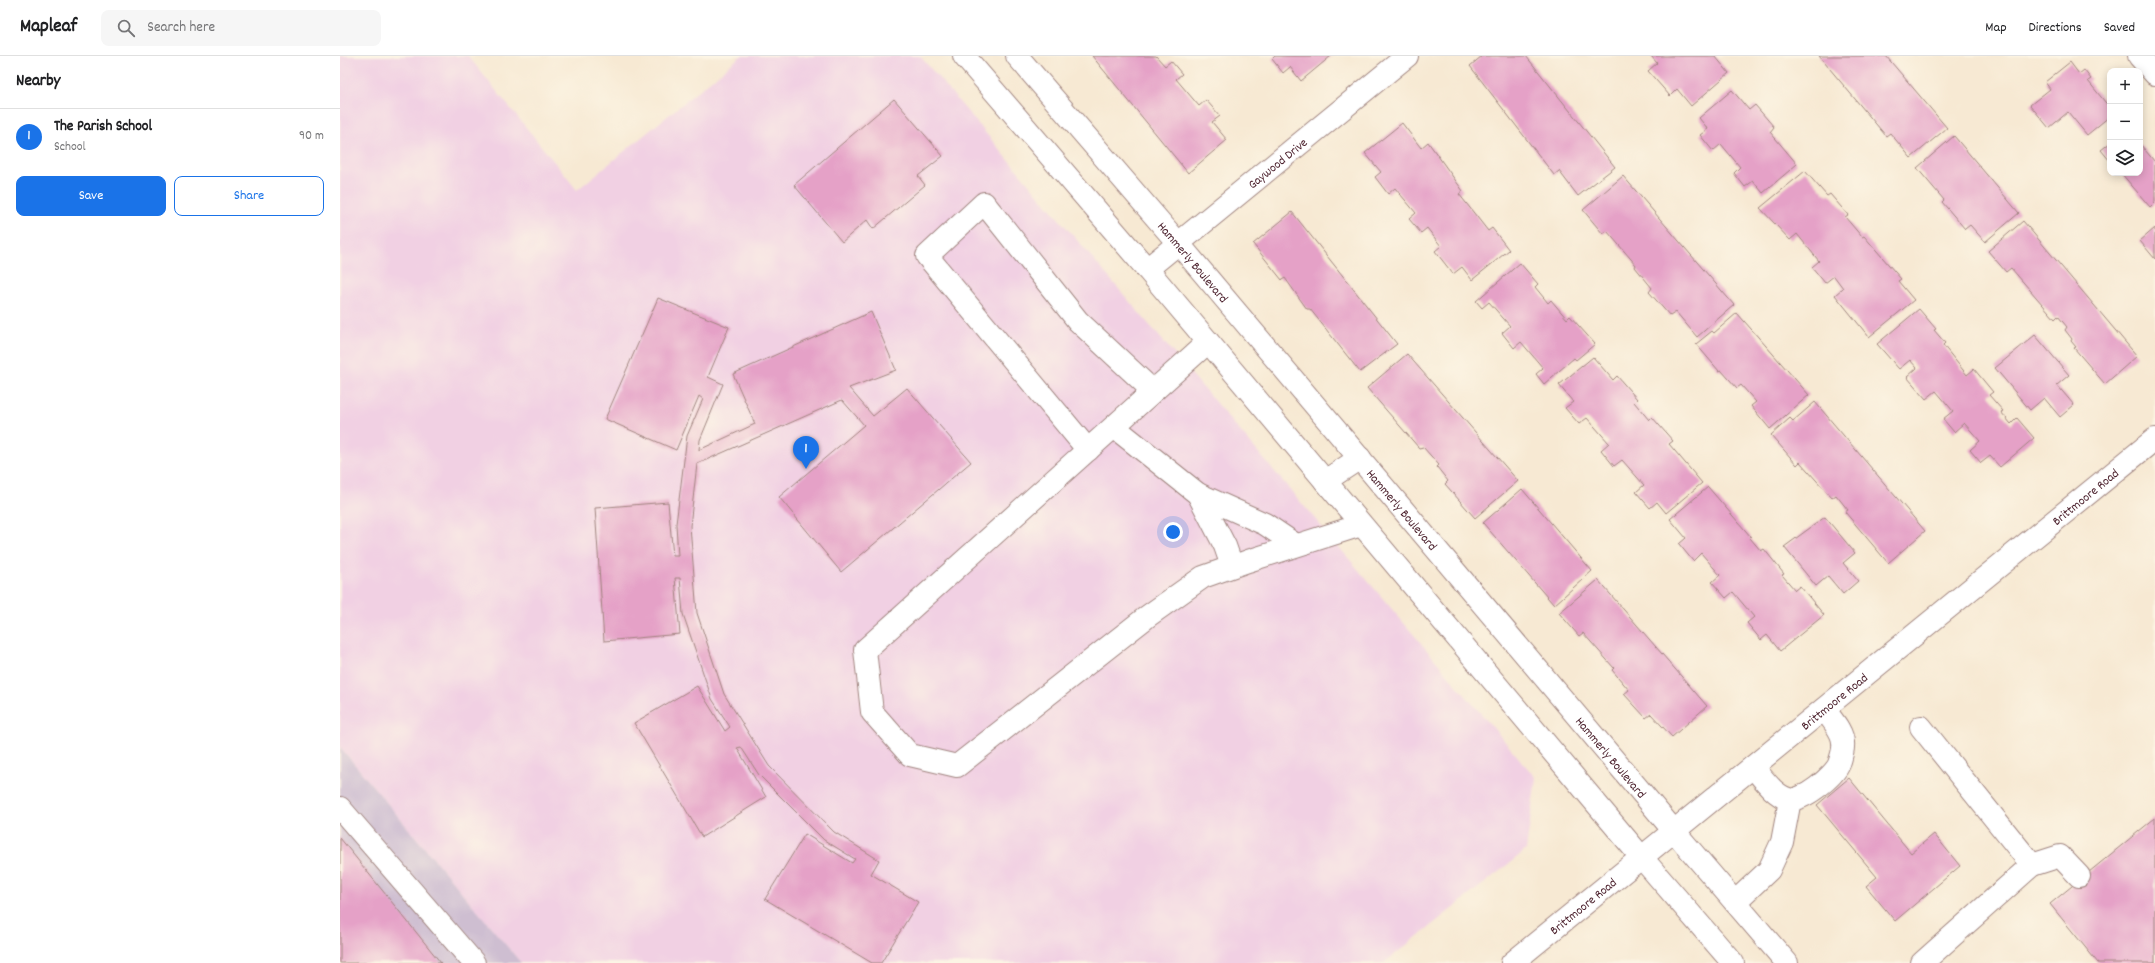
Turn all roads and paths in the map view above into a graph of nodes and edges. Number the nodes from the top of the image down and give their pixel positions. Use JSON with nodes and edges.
{"nodes":[{"id":1,"x":964,"y":56,"type":"edge"},
{"id":2,"x":1017,"y":56,"type":"edge"},
{"id":3,"x":1407,"y":56,"type":"edge"},
{"id":4,"x":2139,"y":56,"type":"edge"},
{"id":5,"x":2155,"y":74,"type":"edge"},
{"id":6,"x":1178,"y":243,"type":"junction"},
{"id":7,"x":1147,"y":269,"type":"junction"},
{"id":8,"x":1208,"y":342,"type":"junction"},
{"id":9,"x":1153,"y":392,"type":"junction"},
{"id":10,"x":1114,"y":427,"type":"junction"},
{"id":11,"x":2155,"y":439,"type":"edge"},
{"id":12,"x":1088,"y":450,"type":"junction"},
{"id":13,"x":1360,"y":458,"type":"junction"},
{"id":14,"x":1325,"y":481,"type":"junction"},
{"id":15,"x":1198,"y":494,"type":"junction"},
{"id":16,"x":1361,"y":525,"type":"junction"},
{"id":17,"x":1296,"y":545,"type":"junction"},
{"id":18,"x":1232,"y":566,"type":"junction"},
{"id":19,"x":1824,"y":709,"type":"junction"},
{"id":20,"x":1921,"y":727,"type":"dead end"},
{"id":21,"x":1753,"y":767,"type":"junction"},
{"id":22,"x":1790,"y":800,"type":"junction"},
{"id":23,"x":340,"y":808,"type":"edge"},
{"id":24,"x":1674,"y":831,"type":"junction"},
{"id":25,"x":1642,"y":858,"type":"junction"},
{"id":26,"x":2032,"y":865,"type":"junction"},
{"id":27,"x":2079,"y":876,"type":"dead end"},
{"id":28,"x":1735,"y":902,"type":"junction"},
{"id":29,"x":474,"y":963,"type":"edge"},
{"id":30,"x":1512,"y":963,"type":"edge"},
{"id":31,"x":1733,"y":963,"type":"edge"},
{"id":32,"x":1787,"y":963,"type":"edge"},
{"id":33,"x":1922,"y":963,"type":"edge"}],
"edges":[{"from":1,"to":7,"type":"street"},
{"from":2,"to":6,"type":"street","name":"Hammerly Boulevard"},
{"from":3,"to":6,"type":"street","name":"Gaywood Drive"},
{"from":4,"to":5,"type":"street"},
{"from":6,"to":7,"type":"street","name":"Gaywood Drive"},
{"from":6,"to":13,"type":"street","name":"Hammerly Boulevard"},
{"from":7,"to":8,"type":"street"},
{"from":8,"to":9,"type":"street"},
{"from":8,"to":14,"type":"street"},
{"from":9,"to":10,"type":"street"},
{"from":9,"to":12,"type":"street"},
{"from":10,"to":12,"type":"street"},
{"from":10,"to":15,"type":"street"},
{"from":11,"to":19,"type":"street","name":"Brittmoore Road"},
{"from":12,"to":18,"type":"street"},
{"from":13,"to":14,"type":"street"},
{"from":13,"to":24,"type":"street","name":"Hammerly Boulevard"},
{"from":14,"to":16,"type":"street"},
{"from":15,"to":17,"type":"street"},
{"from":15,"to":18,"type":"street"},
{"from":16,"to":17,"type":"street"},
{"from":16,"to":25,"type":"street"},
{"from":17,"to":18,"type":"street"},
{"from":19,"to":21,"type":"street","name":"Brittmoore Road"},
{"from":19,"to":22,"type":"street"},
{"from":20,"to":26,"type":"street"},
{"from":21,"to":22,"type":"street"},
{"from":21,"to":24,"type":"street","name":"Brittmoore Road"},
{"from":22,"to":28,"type":"street"},
{"from":23,"to":29,"type":"street"},
{"from":24,"to":25,"type":"street","name":"Brittmoore Road"},
{"from":24,"to":28,"type":"street","name":"Hammerly Boulevard"},
{"from":25,"to":30,"type":"street","name":"Brittmoore Road"},
{"from":25,"to":31,"type":"street"},
{"from":26,"to":27,"type":"street"},
{"from":26,"to":33,"type":"street"},
{"from":28,"to":32,"type":"street","name":"Hammerly Boulevard"}]}
